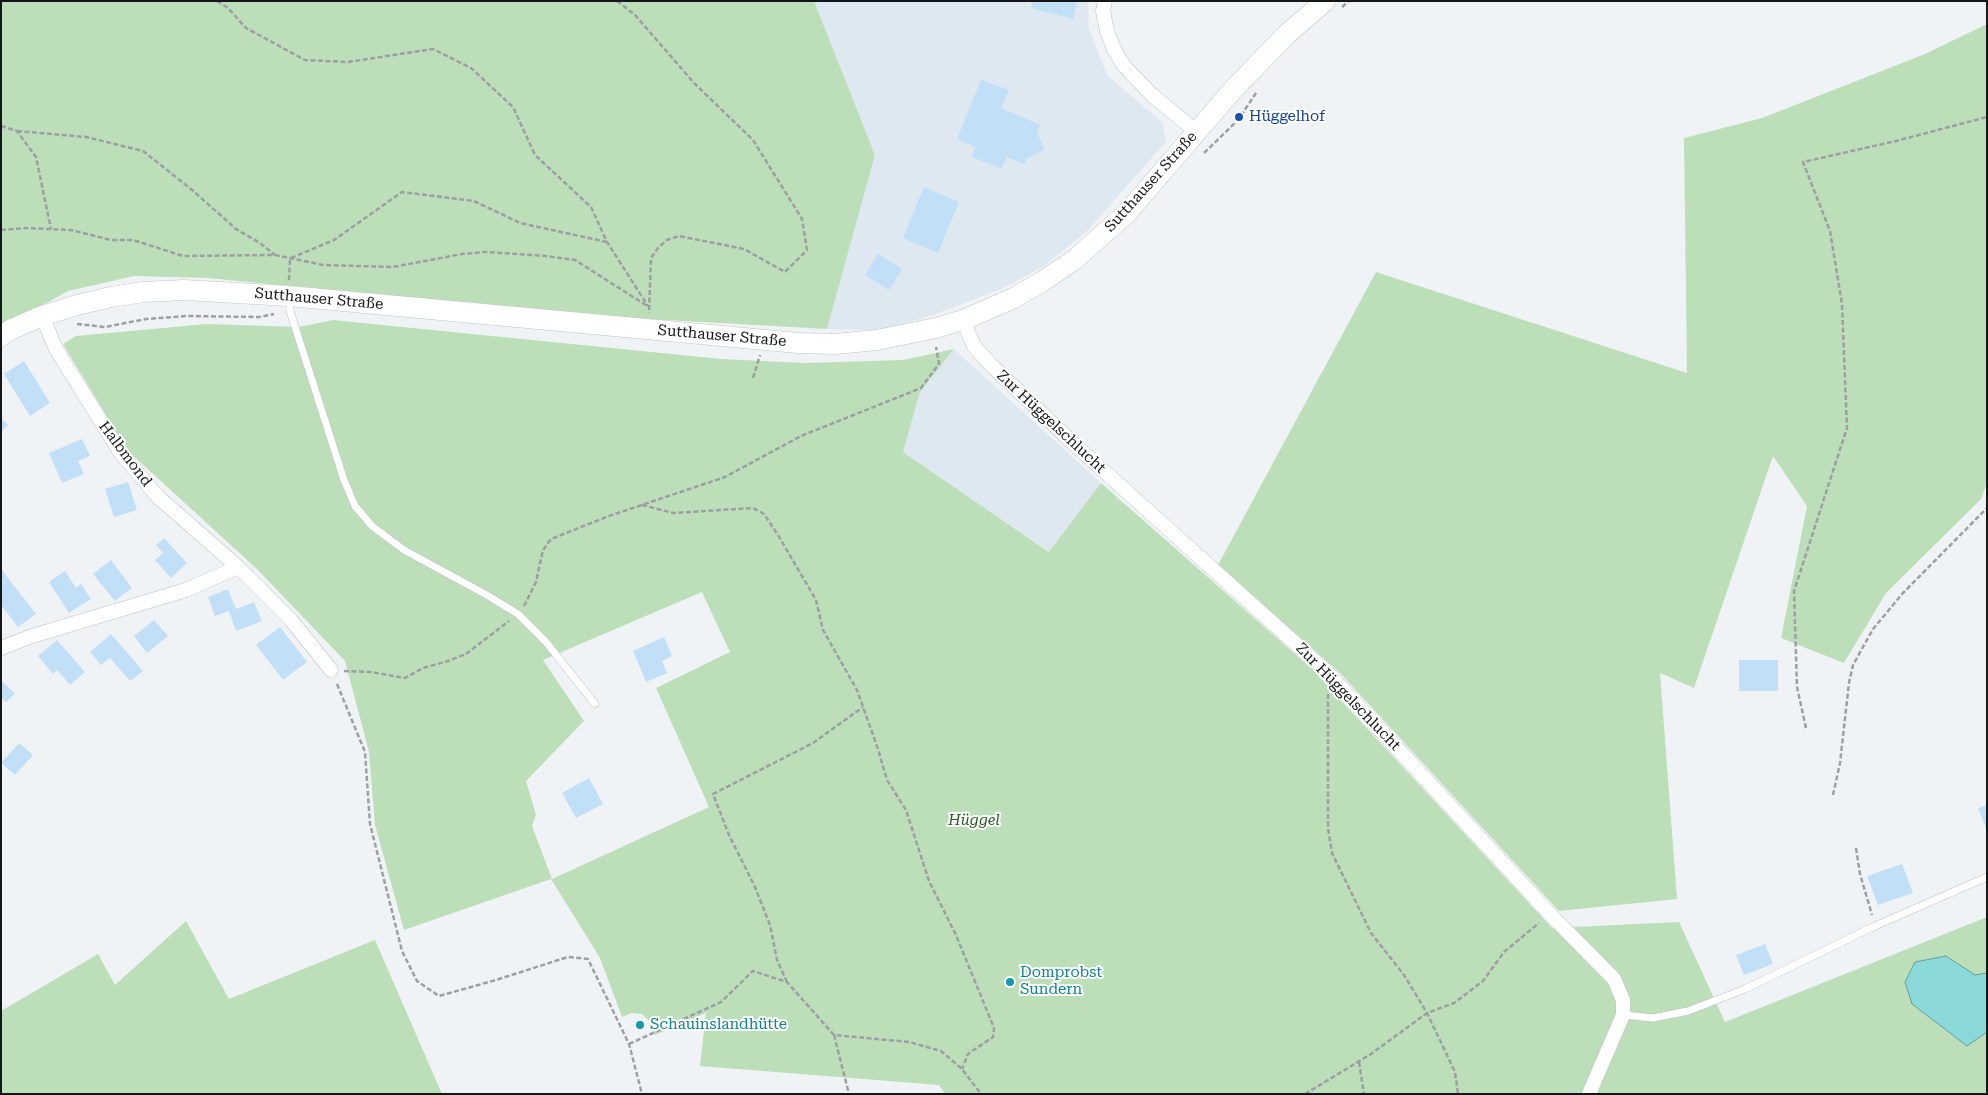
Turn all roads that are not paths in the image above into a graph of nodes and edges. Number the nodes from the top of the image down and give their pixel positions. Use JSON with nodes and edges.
{"nodes":[{"id":1,"x":1105,"y":1,"type":"edge"},
{"id":2,"x":1325,"y":1,"type":"edge"},
{"id":3,"x":1197,"y":132,"type":"junction"},
{"id":4,"x":289,"y":296,"type":"junction"},
{"id":5,"x":42,"y":316,"type":"junction"},
{"id":6,"x":963,"y":320,"type":"junction"},
{"id":7,"x":1,"y":336,"type":"edge"},
{"id":8,"x":238,"y":567,"type":"junction"},
{"id":9,"x":1,"y":648,"type":"edge"},
{"id":10,"x":331,"y":670,"type":"road end"},
{"id":11,"x":594,"y":704,"type":"dead end"},
{"id":12,"x":1987,"y":877,"type":"edge"},
{"id":13,"x":1623,"y":1015,"type":"junction"},
{"id":14,"x":1589,"y":1094,"type":"edge"}],
"edges":[{"from":1,"to":3,"type":"street"},
{"from":2,"to":3,"type":"street","name":"Sutthauser Straße"},
{"from":3,"to":6,"type":"street","name":"Sutthauser Straße"},
{"from":4,"to":5,"type":"street","name":"Sutthauser Straße"},
{"from":4,"to":6,"type":"street","name":"Sutthauser Straße"},
{"from":4,"to":11,"type":"lane"},
{"from":5,"to":7,"type":"street","name":"Sutthauser Straße"},
{"from":5,"to":8,"type":"street","name":"Halbmond"},
{"from":6,"to":13,"type":"street","name":"Zur Hüggelschlucht"},
{"from":8,"to":9,"type":"street"},
{"from":8,"to":10,"type":"street","name":"Halbmond"},
{"from":12,"to":13,"type":"lane"},
{"from":13,"to":14,"type":"street"}]}
